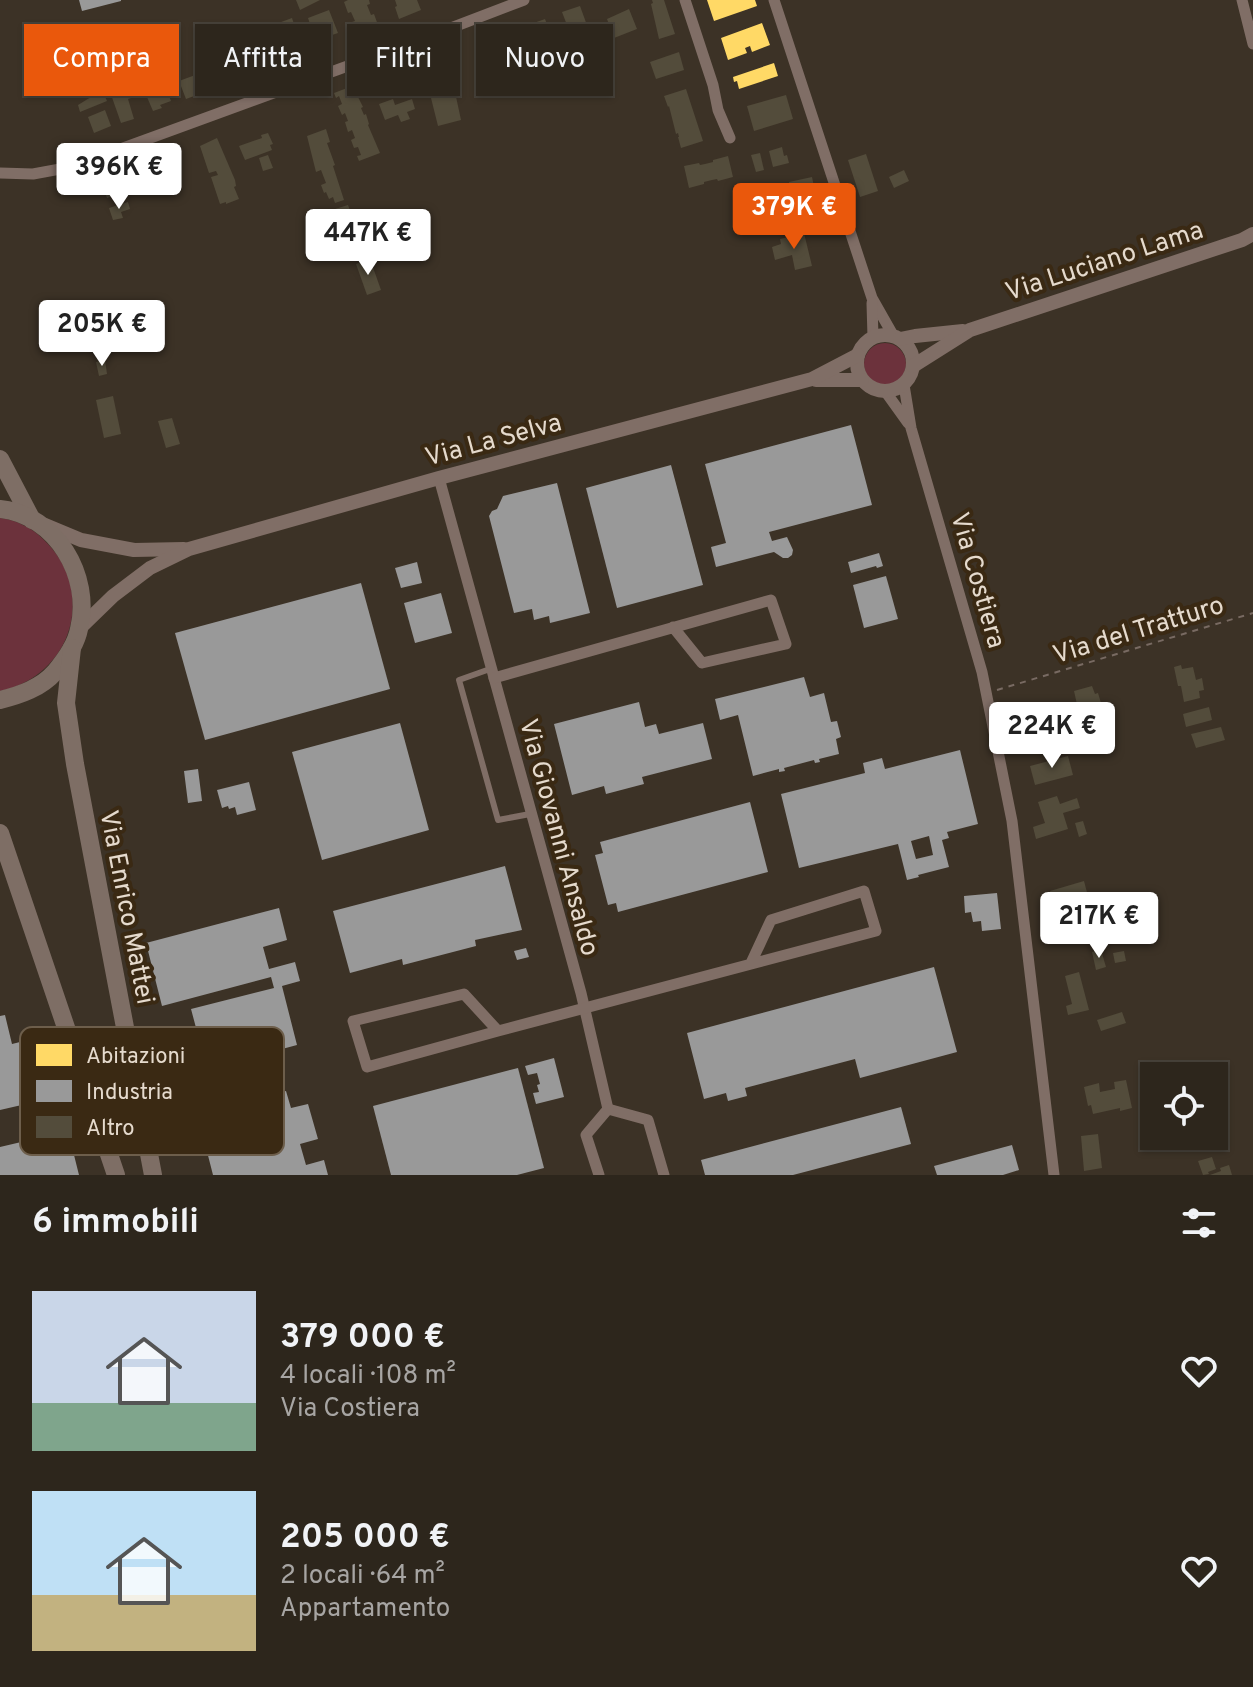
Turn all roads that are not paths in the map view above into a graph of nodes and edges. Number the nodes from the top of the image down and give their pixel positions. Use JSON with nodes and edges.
{"nodes":[{"id":1,"x":524,"y":0,"type":"edge"},
{"id":2,"x":685,"y":0,"type":"edge"},
{"id":3,"x":774,"y":0,"type":"edge"},
{"id":4,"x":1242,"y":0,"type":"edge"},
{"id":5,"x":1253,"y":44,"type":"edge"},
{"id":6,"x":730,"y":138,"type":"dead end"},
{"id":7,"x":0,"y":173,"type":"edge"},
{"id":8,"x":1253,"y":234,"type":"edge"},
{"id":9,"x":872,"y":298,"type":"junction"},
{"id":10,"x":970,"y":330,"type":"junction"},
{"id":11,"x":873,"y":337,"type":"junction"},
{"id":12,"x":896,"y":337,"type":"junction"},
{"id":13,"x":858,"y":355,"type":"junction"},
{"id":14,"x":913,"y":366,"type":"junction"},
{"id":15,"x":812,"y":379,"type":"junction"},
{"id":16,"x":862,"y":380,"type":"junction"},
{"id":17,"x":904,"y":385,"type":"junction"},
{"id":18,"x":885,"y":391,"type":"junction"},
{"id":19,"x":911,"y":428,"type":"junction"},
{"id":20,"x":0,"y":459,"type":"edge"},
{"id":21,"x":439,"y":478,"type":"junction"},
{"id":22,"x":0,"y":509,"type":"edge"},
{"id":23,"x":35,"y":521,"type":"junction"},
{"id":24,"x":189,"y":549,"type":"junction"},
{"id":25,"x":673,"y":627,"type":"junction"},
{"id":26,"x":79,"y":629,"type":"junction"},
{"id":27,"x":72,"y":648,"type":"junction"},
{"id":28,"x":492,"y":673,"type":"junction"},
{"id":29,"x":0,"y":700,"type":"edge"},
{"id":30,"x":530,"y":814,"type":"junction"},
{"id":31,"x":0,"y":833,"type":"edge"},
{"id":32,"x":751,"y":963,"type":"junction"},
{"id":33,"x":584,"y":1007,"type":"junction"},
{"id":34,"x":66,"y":1027,"type":"edge"},
{"id":35,"x":125,"y":1027,"type":"edge"},
{"id":36,"x":498,"y":1031,"type":"junction"},
{"id":37,"x":608,"y":1109,"type":"junction"},
{"id":38,"x":109,"y":1155,"type":"edge"},
{"id":39,"x":149,"y":1155,"type":"edge"},
{"id":40,"x":116,"y":1175,"type":"edge"},
{"id":41,"x":153,"y":1175,"type":"edge"},
{"id":42,"x":599,"y":1175,"type":"edge"},
{"id":43,"x":664,"y":1175,"type":"edge"},
{"id":44,"x":1054,"y":1175,"type":"edge"}],
"edges":[{"from":1,"to":7,"type":"street"},
{"from":2,"to":6,"type":"street"},
{"from":3,"to":9,"type":"street"},
{"from":4,"to":5,"type":"street"},
{"from":8,"to":10,"type":"street","name":"Via Luciano Lama"},
{"from":9,"to":11,"type":"street"},
{"from":9,"to":12,"type":"street"},
{"from":10,"to":12,"type":"street","name":"Via Luciano Lama"},
{"from":10,"to":14,"type":"street","name":"Via Luciano Lama"},
{"from":11,"to":12,"type":"street"},
{"from":11,"to":13,"type":"street"},
{"from":12,"to":14,"type":"street"},
{"from":13,"to":15,"type":"street","name":"Via La Selva"},
{"from":13,"to":16,"type":"street"},
{"from":14,"to":17,"type":"street"},
{"from":15,"to":16,"type":"street","name":"Via La Selva"},
{"from":15,"to":21,"type":"street","name":"Via La Selva"},
{"from":16,"to":18,"type":"street"},
{"from":17,"to":18,"type":"street"},
{"from":17,"to":19,"type":"street","name":"Via Costiera"},
{"from":18,"to":19,"type":"street","name":"Via Costiera"},
{"from":19,"to":44,"type":"street","name":"Via Costiera"},
{"from":20,"to":23,"type":"main road"},
{"from":21,"to":24,"type":"street","name":"Via La Selva"},
{"from":21,"to":28,"type":"street","name":"Via Giovanni Ansaldo"},
{"from":22,"to":23,"type":"main road"},
{"from":23,"to":24,"type":"street","name":"Via La Selva"},
{"from":23,"to":26,"type":"main road"},
{"from":24,"to":26,"type":"street","name":"Via La Selva"},
{"from":25,"to":25,"type":"street"},
{"from":25,"to":28,"type":"street"},
{"from":26,"to":27,"type":"main road"},
{"from":27,"to":29,"type":"main road"},
{"from":27,"to":35,"type":"main road","name":"Via Enrico Mattei"},
{"from":28,"to":30,"type":"street","name":"Via Giovanni Ansaldo"},
{"from":28,"to":30,"type":"lane"},
{"from":30,"to":33,"type":"street","name":"Via Giovanni Ansaldo"},
{"from":31,"to":34,"type":"main road"},
{"from":32,"to":32,"type":"street"},
{"from":32,"to":33,"type":"street"},
{"from":33,"to":36,"type":"street"},
{"from":33,"to":37,"type":"street","name":"Via Giovanni Ansaldo"},
{"from":36,"to":36,"type":"street"},
{"from":37,"to":42,"type":"street"},
{"from":37,"to":43,"type":"street"},
{"from":38,"to":40,"type":"main road"},
{"from":39,"to":41,"type":"main road","name":"Via Enrico Mattei"}]}
